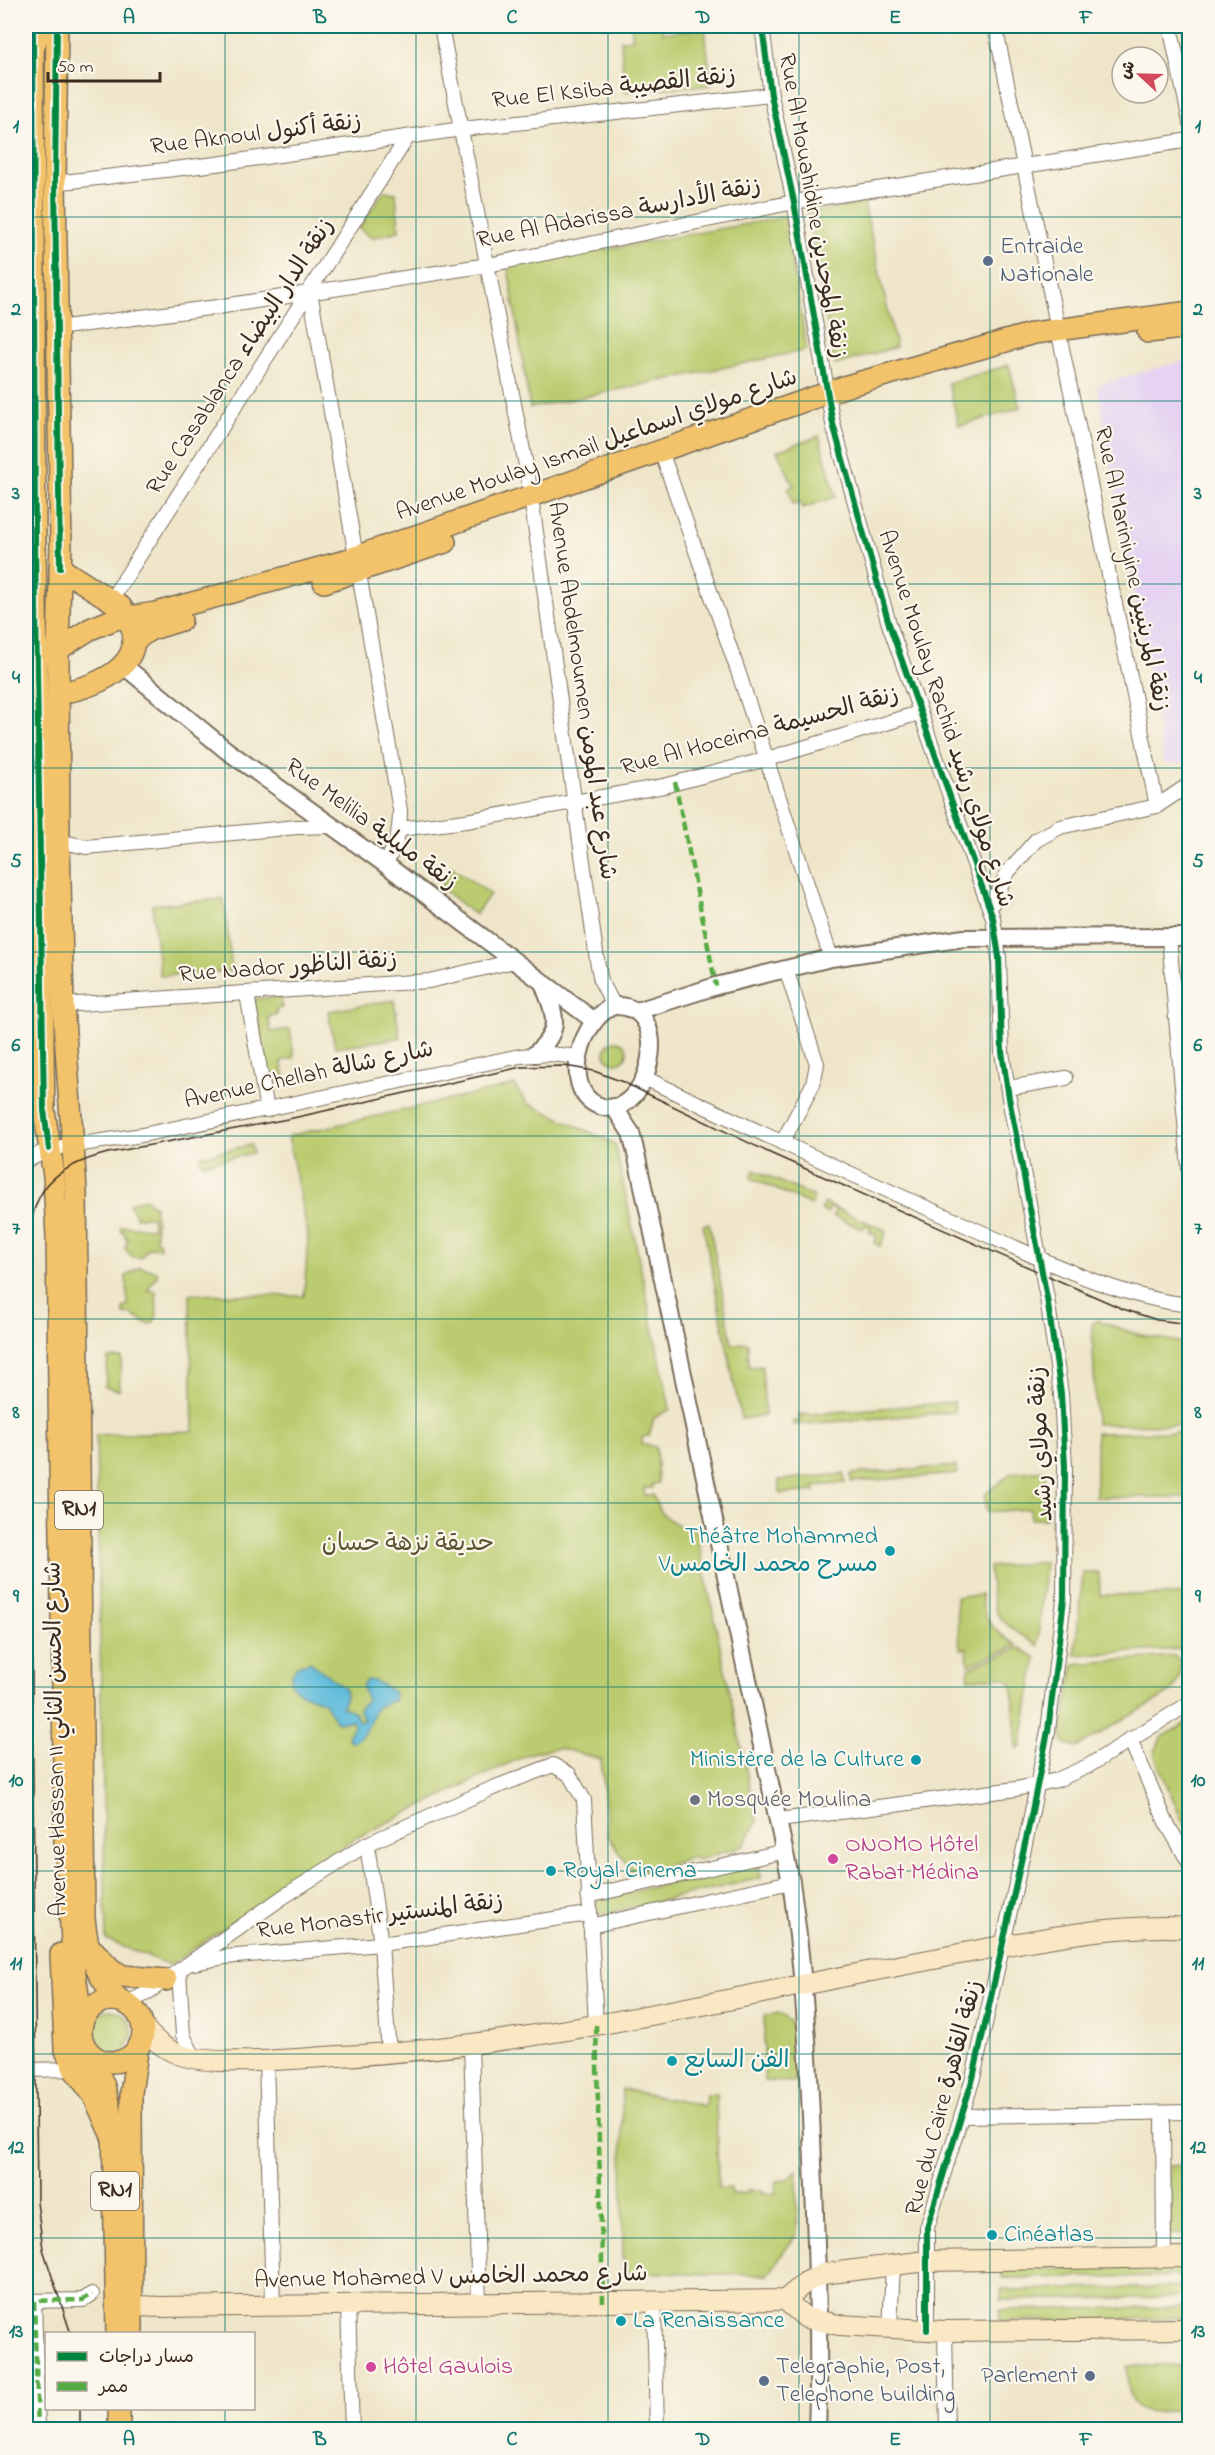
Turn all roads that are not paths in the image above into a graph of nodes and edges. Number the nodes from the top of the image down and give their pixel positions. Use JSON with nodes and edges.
{"nodes":[{"id":1,"x":33,"y":26,"type":"edge"},
{"id":2,"x":40,"y":26,"type":"edge"},
{"id":3,"x":57,"y":26,"type":"edge"},
{"id":4,"x":441,"y":26,"type":"edge"},
{"id":5,"x":762,"y":26,"type":"edge"},
{"id":6,"x":994,"y":26,"type":"edge"},
{"id":7,"x":1170,"y":26,"type":"edge"},
{"id":8,"x":33,"y":48,"type":"junction"},
{"id":9,"x":771,"y":95,"type":"junction"},
{"id":10,"x":1190,"y":121,"type":"edge"},
{"id":11,"x":462,"y":129,"type":"junction"},
{"id":12,"x":407,"y":138,"type":"junction"},
{"id":13,"x":1190,"y":140,"type":"edge"},
{"id":14,"x":1023,"y":166,"type":"junction"},
{"id":15,"x":55,"y":183,"type":"junction"},
{"id":16,"x":794,"y":202,"type":"junction"},
{"id":17,"x":489,"y":265,"type":"junction"},
{"id":18,"x":310,"y":291,"type":"junction"},
{"id":19,"x":1190,"y":312,"type":"edge"},
{"id":20,"x":1190,"y":327,"type":"edge"},
{"id":21,"x":57,"y":328,"type":"junction"},
{"id":22,"x":1059,"y":335,"type":"junction"},
{"id":23,"x":828,"y":400,"type":"junction"},
{"id":24,"x":663,"y":457,"type":"junction"},
{"id":25,"x":532,"y":504,"type":"junction"},
{"id":26,"x":356,"y":565,"type":"junction"},
{"id":27,"x":60,"y":568,"type":"junction"},
{"id":28,"x":111,"y":600,"type":"junction"},
{"id":29,"x":128,"y":616,"type":"junction"},
{"id":30,"x":133,"y":642,"type":"junction"},
{"id":31,"x":31,"y":647,"type":"edge"},
{"id":32,"x":58,"y":647,"type":"junction"},
{"id":33,"x":123,"y":665,"type":"junction"},
{"id":34,"x":58,"y":693,"type":"junction"},
{"id":35,"x":919,"y":713,"type":"junction"},
{"id":36,"x":767,"y":759,"type":"junction"},
{"id":37,"x":1190,"y":784,"type":"edge"},
{"id":38,"x":39,"y":802,"type":"junction"},
{"id":39,"x":574,"y":803,"type":"junction"},
{"id":40,"x":1157,"y":806,"type":"junction"},
{"id":41,"x":332,"y":826,"type":"junction"},
{"id":42,"x":400,"y":829,"type":"junction"},
{"id":43,"x":59,"y":841,"type":"junction"},
{"id":44,"x":385,"y":864,"type":"junction"},
{"id":45,"x":990,"y":908,"type":"junction"},
{"id":46,"x":1169,"y":937,"type":"junction"},
{"id":47,"x":1190,"y":937,"type":"edge"},
{"id":48,"x":996,"y":938,"type":"junction"},
{"id":49,"x":831,"y":958,"type":"junction"},
{"id":50,"x":514,"y":961,"type":"junction"},
{"id":51,"x":786,"y":969,"type":"junction"},
{"id":52,"x":542,"y":981,"type":"junction"},
{"id":53,"x":247,"y":994,"type":"junction"},
{"id":54,"x":63,"y":1005,"type":"junction"},
{"id":55,"x":614,"y":1006,"type":"junction"},
{"id":56,"x":637,"y":1011,"type":"junction"},
{"id":57,"x":593,"y":1020,"type":"junction"},
{"id":58,"x":535,"y":1054,"type":"junction"},
{"id":59,"x":579,"y":1057,"type":"junction"},
{"id":60,"x":645,"y":1078,"type":"junction"},
{"id":61,"x":1066,"y":1078,"type":"dead end"},
{"id":62,"x":1008,"y":1088,"type":"junction"},
{"id":63,"x":614,"y":1107,"type":"junction"},
{"id":64,"x":267,"y":1110,"type":"junction"},
{"id":65,"x":782,"y":1143,"type":"junction"},
{"id":66,"x":72,"y":1145,"type":"junction"},
{"id":67,"x":49,"y":1149,"type":"junction"},
{"id":68,"x":26,"y":1161,"type":"edge"},
{"id":69,"x":1190,"y":1179,"type":"edge"},
{"id":70,"x":1040,"y":1259,"type":"junction"},
{"id":71,"x":1190,"y":1305,"type":"edge"},
{"id":72,"x":1190,"y":1702,"type":"edge"},
{"id":73,"x":1130,"y":1739,"type":"junction"},
{"id":74,"x":1038,"y":1785,"type":"junction"},
{"id":75,"x":780,"y":1820,"type":"junction"},
{"id":76,"x":65,"y":1843,"type":"junction"},
{"id":77,"x":367,"y":1844,"type":"junction"},
{"id":78,"x":786,"y":1851,"type":"junction"},
{"id":79,"x":1190,"y":1864,"type":"edge"},
{"id":80,"x":791,"y":1882,"type":"junction"},
{"id":81,"x":588,"y":1896,"type":"junction"},
{"id":82,"x":589,"y":1920,"type":"junction"},
{"id":83,"x":1190,"y":1928,"type":"edge"},
{"id":84,"x":381,"y":1944,"type":"junction"},
{"id":85,"x":88,"y":1947,"type":"junction"},
{"id":86,"x":1002,"y":1948,"type":"junction"},
{"id":87,"x":173,"y":1975,"type":"junction"},
{"id":88,"x":804,"y":1983,"type":"junction"},
{"id":89,"x":124,"y":2003,"type":"junction"},
{"id":90,"x":82,"y":2023,"type":"junction"},
{"id":91,"x":142,"y":2025,"type":"junction"},
{"id":92,"x":596,"y":2025,"type":"junction"},
{"id":93,"x":471,"y":2043,"type":"junction"},
{"id":94,"x":138,"y":2046,"type":"junction"},
{"id":95,"x":89,"y":2052,"type":"junction"},
{"id":96,"x":389,"y":2053,"type":"junction"},
{"id":97,"x":195,"y":2059,"type":"junction"},
{"id":98,"x":266,"y":2059,"type":"junction"},
{"id":99,"x":74,"y":2069,"type":"junction"},
{"id":100,"x":26,"y":2070,"type":"edge"},
{"id":101,"x":1190,"y":2112,"type":"edge"},
{"id":102,"x":1163,"y":2113,"type":"junction"},
{"id":103,"x":962,"y":2116,"type":"junction"},
{"id":104,"x":114,"y":2140,"type":"junction"},
{"id":105,"x":1164,"y":2258,"type":"junction"},
{"id":106,"x":1190,"y":2258,"type":"edge"},
{"id":107,"x":926,"y":2261,"type":"junction"},
{"id":108,"x":893,"y":2265,"type":"junction"},
{"id":109,"x":818,"y":2276,"type":"junction"},
{"id":110,"x":92,"y":2294,"type":"dead end"},
{"id":111,"x":785,"y":2300,"type":"junction"},
{"id":112,"x":30,"y":2301,"type":"edge"},
{"id":113,"x":654,"y":2301,"type":"junction"},
{"id":114,"x":479,"y":2303,"type":"junction"},
{"id":115,"x":124,"y":2305,"type":"junction"},
{"id":116,"x":273,"y":2305,"type":"junction"},
{"id":117,"x":348,"y":2305,"type":"junction"},
{"id":118,"x":818,"y":2322,"type":"junction"},
{"id":119,"x":890,"y":2328,"type":"junction"},
{"id":120,"x":1190,"y":2329,"type":"edge"},
{"id":121,"x":936,"y":2331,"type":"junction"},
{"id":122,"x":117,"y":2332,"type":"edge"},
{"id":123,"x":131,"y":2332,"type":"edge"},
{"id":124,"x":119,"y":2410,"type":"edge"},
{"id":125,"x":133,"y":2410,"type":"edge"},
{"id":126,"x":38,"y":2430,"type":"edge"},
{"id":127,"x":119,"y":2430,"type":"edge"},
{"id":128,"x":134,"y":2430,"type":"edge"},
{"id":129,"x":352,"y":2430,"type":"edge"},
{"id":130,"x":657,"y":2430,"type":"edge"},
{"id":131,"x":817,"y":2430,"type":"edge"},
{"id":132,"x":947,"y":2430,"type":"edge"}],
"edges":[{"from":1,"to":8,"type":"main road","name":"Avenue Hassan II شارع الحسن الثاني","number":"RN1"},
{"from":2,"to":8,"type":"highway"},
{"from":3,"to":15,"type":"main road","name":"Avenue Hassan II شارع الحسن الثاني","number":"RN1"},
{"from":4,"to":11,"type":"street","name":"Avenue Abdelmoumen شارع عبد المومن"},
{"from":5,"to":9,"type":"street","name":"Rue Al Mouahidine زنقة الموحدين"},
{"from":6,"to":14,"type":"street","name":"Rue Al Mariniyine زنقة المرينيين"},
{"from":7,"to":10,"type":"street"},
{"from":8,"to":31,"type":"main road","name":"Avenue Hassan II شارع الحسن الثاني","number":"RN1"},
{"from":9,"to":11,"type":"street","name":"Rue El Ksiba زنقة القصيبة"},
{"from":9,"to":16,"type":"street","name":"Rue Al Mouahidine زنقة الموحدين"},
{"from":11,"to":12,"type":"street","name":"Rue Aknoul زنقة أكنول"},
{"from":11,"to":17,"type":"street","name":"Avenue Abdelmoumen شارع عبد المومن"},
{"from":12,"to":15,"type":"street","name":"Rue Aknoul زنقة أكنول"},
{"from":12,"to":18,"type":"street","name":"Rue Casablanca زنقة الدار البيضاء"},
{"from":13,"to":14,"type":"street","name":"Rue Al Adarissa زنقة الأدارسة"},
{"from":14,"to":16,"type":"street","name":"Rue Al Adarissa زنقة الأدارسة"},
{"from":14,"to":22,"type":"street","name":"Rue Al Mariniyine زنقة المرينيين"},
{"from":15,"to":21,"type":"main road","name":"Avenue Hassan II شارع الحسن الثاني","number":"RN1"},
{"from":16,"to":17,"type":"street","name":"Rue Al Adarissa زنقة الأدارسة"},
{"from":16,"to":23,"type":"street","name":"Rue Al Mouahidine زنقة الموحدين"},
{"from":17,"to":18,"type":"street","name":"Rue Al Adarissa زنقة الأدارسة"},
{"from":17,"to":25,"type":"street","name":"Avenue Abdelmoumen شارع عبد المومن"},
{"from":18,"to":21,"type":"street","name":"Rue Al Adarissa زنقة الأدارسة"},
{"from":18,"to":26,"type":"street"},
{"from":18,"to":28,"type":"street","name":"Rue Casablanca زنقة الدار البيضاء"},
{"from":19,"to":22,"type":"main road","name":"Avenue Moulay Ismail شارع مولاي اسماعيل"},
{"from":20,"to":22,"type":"main road","name":"Avenue Moulay Ismail شارع مولاي اسماعيل"},
{"from":21,"to":27,"type":"main road","name":"Avenue Hassan II شارع الحسن الثاني","number":"RN1"},
{"from":22,"to":23,"type":"main road","name":"Avenue Moulay Ismail شارع مولاي اسماعيل"},
{"from":22,"to":40,"type":"street","name":"Rue Al Mariniyine زنقة المرينيين"},
{"from":23,"to":24,"type":"main road","name":"Avenue Moulay Ismail شارع مولاي اسماعيل"},
{"from":23,"to":35,"type":"street","name":"Avenue Moulay Rachid شارع مولاي رشيد"},
{"from":24,"to":25,"type":"main road","name":"Avenue Moulay Ismail شارع مولاي اسماعيل"},
{"from":24,"to":36,"type":"street"},
{"from":25,"to":26,"type":"main road","name":"Avenue Moulay Ismail شارع مولاي اسماعيل"},
{"from":25,"to":39,"type":"street","name":"Avenue Abdelmoumen شارع عبد المومن"},
{"from":26,"to":29,"type":"main road","name":"Avenue Moulay Ismail شارع مولاي اسماعيل"},
{"from":26,"to":30,"type":"main road","name":"Avenue Moulay Ismail شارع مولاي اسماعيل"},
{"from":26,"to":42,"type":"street"},
{"from":27,"to":28,"type":"main road"},
{"from":27,"to":32,"type":"main road","name":"Avenue Hassan II شارع الحسن الثاني","number":"RN1"},
{"from":28,"to":29,"type":"main road"},
{"from":29,"to":30,"type":"main road"},
{"from":29,"to":32,"type":"main road","name":"Avenue Moulay Ismail شارع مولاي اسماعيل"},
{"from":30,"to":33,"type":"main road"},
{"from":31,"to":38,"type":"main road","name":"Avenue Hassan II شارع الحسن الثاني","number":"RN1"},
{"from":32,"to":34,"type":"main road","name":"Avenue Hassan II شارع الحسن الثاني","number":"RN1"},
{"from":32,"to":38,"type":"main road"},
{"from":33,"to":34,"type":"main road"},
{"from":33,"to":41,"type":"street","name":"Rue Melilia زنقة مليلية"},
{"from":34,"to":43,"type":"main road","name":"Avenue Hassan II شارع الحسن الثاني","number":"RN1"},
{"from":35,"to":36,"type":"street","name":"Rue Al Hoceima زنقة الحسيمة"},
{"from":35,"to":45,"type":"street","name":"Avenue Moulay Rachid شارع مولاي رشيد"},
{"from":36,"to":39,"type":"street","name":"Rue Al Hoceima زنقة الحسيمة"},
{"from":36,"to":49,"type":"street"},
{"from":37,"to":40,"type":"street"},
{"from":38,"to":67,"type":"main road","name":"Avenue Hassan II شارع الحسن الثاني","number":"RN1"},
{"from":39,"to":42,"type":"street","name":"Rue Al Hoceima زنقة الحسيمة"},
{"from":39,"to":55,"type":"street","name":"Avenue Abdelmoumen شارع عبد المومن"},
{"from":40,"to":45,"type":"street"},
{"from":41,"to":43,"type":"street"},
{"from":41,"to":44,"type":"street","name":"Rue Melilia زنقة مليلية"},
{"from":42,"to":44,"type":"street"},
{"from":43,"to":54,"type":"main road","name":"Avenue Hassan II شارع الحسن الثاني","number":"RN1"},
{"from":44,"to":50,"type":"street","name":"Rue Melilia زنقة مليلية"},
{"from":45,"to":48,"type":"street","name":"Avenue Moulay Rachid شارع مولاي رشيد"},
{"from":46,"to":47,"type":"street"},
{"from":46,"to":48,"type":"street"},
{"from":46,"to":69,"type":"street"},
{"from":48,"to":49,"type":"street"},
{"from":48,"to":62,"type":"street","name":"زنقة مولاي رشيد"},
{"from":49,"to":51,"type":"street"},
{"from":50,"to":52,"type":"street","name":"Rue Melilia زنقة مليلية"},
{"from":50,"to":53,"type":"street","name":"Rue Nador زنقة الناظور"},
{"from":51,"to":56,"type":"street"},
{"from":51,"to":65,"type":"street"},
{"from":52,"to":57,"type":"street","name":"Rue Melilia زنقة مليلية"},
{"from":52,"to":58,"type":"street"},
{"from":53,"to":54,"type":"street","name":"Rue Nador زنقة الناظور"},
{"from":53,"to":64,"type":"street"},
{"from":54,"to":66,"type":"main road","name":"Avenue Hassan II شارع الحسن الثاني","number":"RN1"},
{"from":55,"to":56,"type":"street"},
{"from":55,"to":57,"type":"street"},
{"from":56,"to":60,"type":"street"},
{"from":57,"to":59,"type":"street"},
{"from":58,"to":59,"type":"street","name":"Avenue Chellah شارع شالة"},
{"from":58,"to":64,"type":"street","name":"Avenue Chellah شارع شالة"},
{"from":59,"to":63,"type":"street"},
{"from":60,"to":63,"type":"street"},
{"from":60,"to":65,"type":"street"},
{"from":61,"to":62,"type":"street"},
{"from":62,"to":70,"type":"street","name":"زنقة مولاي رشيد"},
{"from":63,"to":75,"type":"street"},
{"from":64,"to":66,"type":"street","name":"Avenue Chellah شارع شالة"},
{"from":65,"to":70,"type":"street"},
{"from":66,"to":67,"type":"street","name":"Avenue Chellah شارع شالة"},
{"from":66,"to":85,"type":"main road","name":"Avenue Hassan II شارع الحسن الثاني","number":"RN1"},
{"from":67,"to":68,"type":"street","name":"Avenue Chellah شارع شالة"},
{"from":67,"to":76,"type":"main road","name":"Avenue Hassan II شارع الحسن الثاني","number":"RN1"},
{"from":70,"to":71,"type":"street"},
{"from":70,"to":74,"type":"street","name":"زنقة مولاي رشيد"},
{"from":72,"to":73,"type":"street"},
{"from":73,"to":74,"type":"street"},
{"from":73,"to":79,"type":"street"},
{"from":74,"to":75,"type":"street"},
{"from":74,"to":86,"type":"street","name":"زنقة مولاي رشيد"},
{"from":75,"to":78,"type":"street"},
{"from":76,"to":90,"type":"main road","name":"Avenue Hassan II شارع الحسن الثاني","number":"RN1"},
{"from":76,"to":99,"type":"main road"},
{"from":77,"to":81,"type":"street"},
{"from":77,"to":84,"type":"street"},
{"from":77,"to":87,"type":"street"},
{"from":78,"to":80,"type":"street"},
{"from":78,"to":81,"type":"street"},
{"from":80,"to":82,"type":"street","name":"Rue Monastir زنقة المنستير"},
{"from":80,"to":88,"type":"street"},
{"from":81,"to":82,"type":"street"},
{"from":82,"to":84,"type":"street","name":"Rue Monastir زنقة المنستير"},
{"from":82,"to":92,"type":"street"},
{"from":83,"to":86,"type":"main road"},
{"from":84,"to":87,"type":"street","name":"Rue Monastir زنقة المنستير"},
{"from":84,"to":96,"type":"street"},
{"from":85,"to":87,"type":"main road"},
{"from":85,"to":89,"type":"main road","name":"Avenue Hassan II شارع الحسن الثاني","number":"RN1"},
{"from":86,"to":88,"type":"main road"},
{"from":86,"to":103,"type":"street","name":"Rue du Caire زنقة القاهرة"},
{"from":87,"to":89,"type":"street"},
{"from":87,"to":97,"type":"street"},
{"from":88,"to":92,"type":"main road"},
{"from":88,"to":109,"type":"street"},
{"from":89,"to":90,"type":"main road"},
{"from":89,"to":91,"type":"main road","number":"RN1"},
{"from":90,"to":95,"type":"main road","number":"RN1"},
{"from":91,"to":94,"type":"main road","number":"RN1"},
{"from":91,"to":97,"type":"main road"},
{"from":92,"to":93,"type":"main road"},
{"from":93,"to":96,"type":"main road"},
{"from":93,"to":114,"type":"street"},
{"from":94,"to":95,"type":"main road"},
{"from":94,"to":115,"type":"main road","number":"RN1"},
{"from":95,"to":104,"type":"main road","number":"RN1"},
{"from":96,"to":98,"type":"main road"},
{"from":97,"to":98,"type":"main road"},
{"from":98,"to":116,"type":"street"},
{"from":99,"to":100,"type":"street"},
{"from":99,"to":104,"type":"main road"},
{"from":101,"to":102,"type":"street"},
{"from":102,"to":103,"type":"street"},
{"from":102,"to":105,"type":"street"},
{"from":103,"to":107,"type":"street","name":"Rue du Caire زنقة القاهرة"},
{"from":104,"to":115,"type":"main road","number":"RN1"},
{"from":105,"to":106,"type":"main road"},
{"from":105,"to":107,"type":"main road"},
{"from":107,"to":108,"type":"main road"},
{"from":107,"to":121,"type":"street","name":"Rue du Caire زنقة القاهرة"},
{"from":108,"to":109,"type":"main road"},
{"from":108,"to":119,"type":"street"},
{"from":109,"to":111,"type":"main road"},
{"from":109,"to":118,"type":"street"},
{"from":110,"to":112,"type":"street"},
{"from":111,"to":113,"type":"main road","name":"Avenue Mohamed V شارع محمد الخامس"},
{"from":111,"to":118,"type":"main road"},
{"from":112,"to":126,"type":"street"},
{"from":113,"to":114,"type":"main road","name":"Avenue Mohamed V شارع محمد الخامس"},
{"from":113,"to":130,"type":"street"},
{"from":114,"to":117,"type":"main road","name":"Avenue Mohamed V شارع محمد الخامس"},
{"from":115,"to":116,"type":"main road","name":"Avenue Mohamed V شارع محمد الخامس"},
{"from":115,"to":122,"type":"main road","number":"RN1"},
{"from":115,"to":123,"type":"main road","number":"RN1"},
{"from":116,"to":117,"type":"main road","name":"Avenue Mohamed V شارع محمد الخامس"},
{"from":117,"to":129,"type":"street"},
{"from":118,"to":119,"type":"main road"},
{"from":118,"to":131,"type":"street"},
{"from":119,"to":121,"type":"main road"},
{"from":120,"to":121,"type":"main road"},
{"from":121,"to":132,"type":"street","name":"Rue du Caire زنقة القاهرة"},
{"from":124,"to":127,"type":"main road"},
{"from":125,"to":128,"type":"main road"}]}
